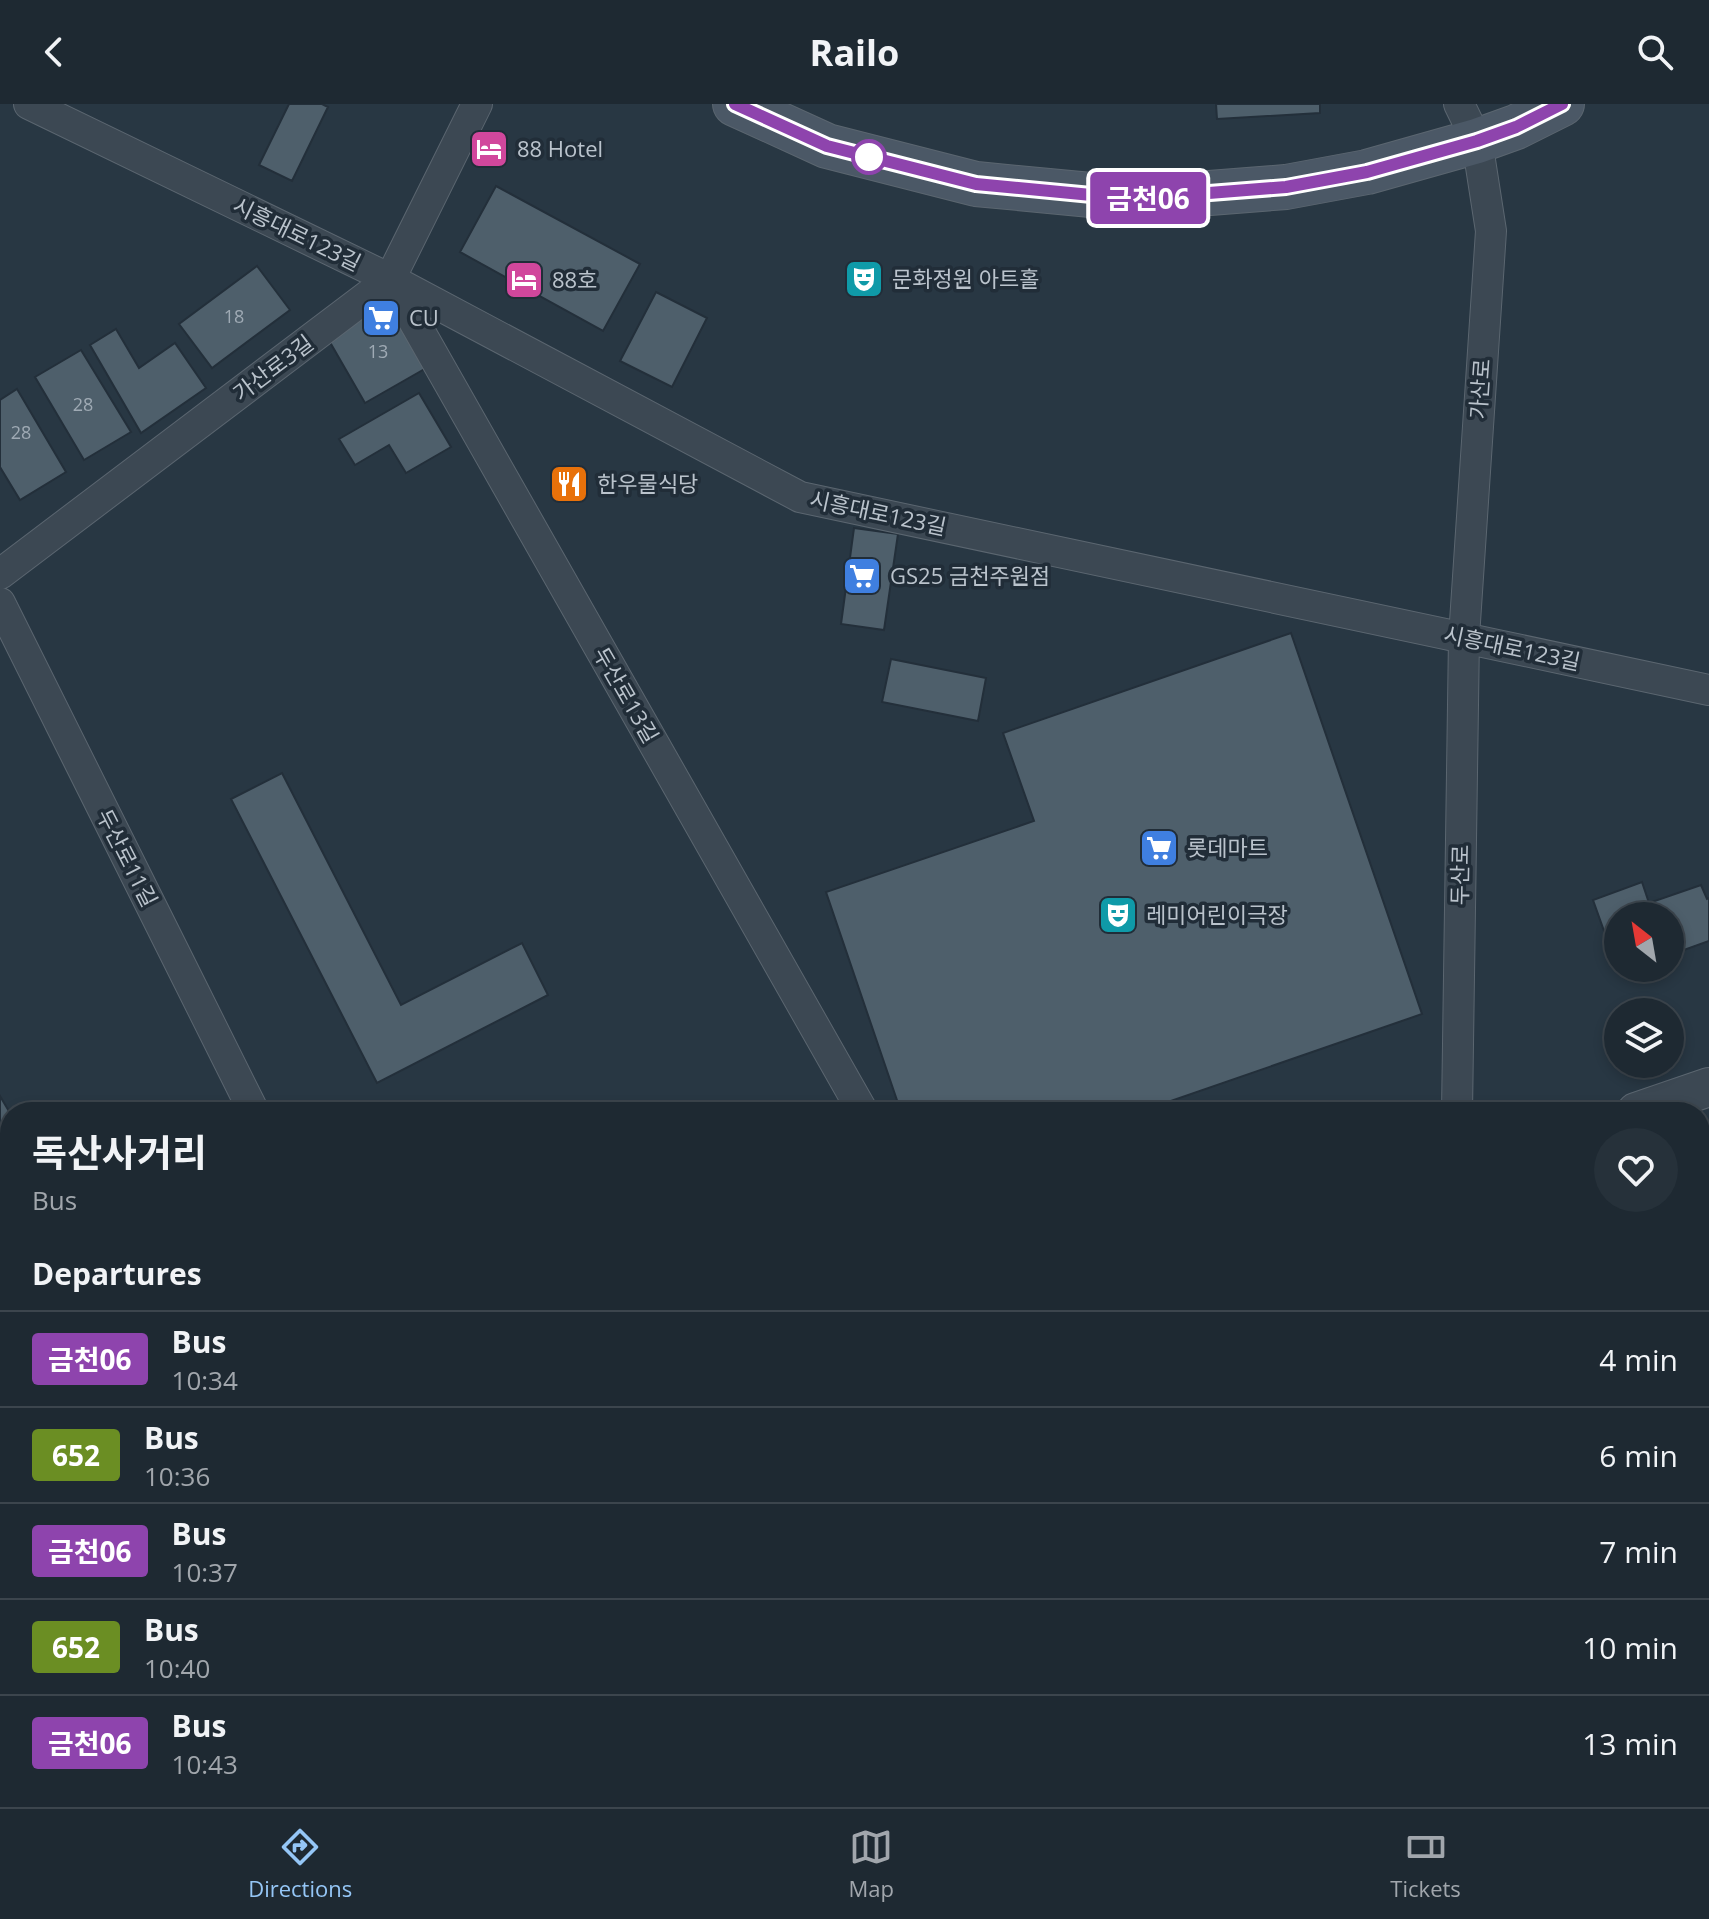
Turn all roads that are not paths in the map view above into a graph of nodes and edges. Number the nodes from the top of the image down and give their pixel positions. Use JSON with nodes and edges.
{"nodes":[{"id":1,"x":29,"y":104,"type":"edge"},
{"id":2,"x":477,"y":104,"type":"edge"},
{"id":3,"x":735,"y":104,"type":"edge"},
{"id":4,"x":1562,"y":104,"type":"edge"},
{"id":5,"x":1468,"y":123,"type":"edge"},
{"id":6,"x":390,"y":279,"type":"junction"},
{"id":7,"x":0,"y":574,"type":"edge"},
{"id":8,"x":0,"y":603,"type":"edge"},
{"id":9,"x":1464,"y":637,"type":"junction"},
{"id":10,"x":1709,"y":690,"type":"edge"},
{"id":11,"x":1709,"y":1087,"type":"edge"},
{"id":12,"x":249,"y":1102,"type":"edge"},
{"id":13,"x":857,"y":1102,"type":"edge"},
{"id":14,"x":1457,"y":1102,"type":"edge"},
{"id":15,"x":1665,"y":1102,"type":"edge"}],
"edges":[{"from":1,"to":6,"type":"street","name":"시흥대로123길"},
{"from":2,"to":6,"type":"street","name":"가산로3길"},
{"from":3,"to":5,"type":"main road"},
{"from":4,"to":5,"type":"main road"},
{"from":5,"to":9,"type":"street","name":"가산로"},
{"from":6,"to":7,"type":"street","name":"가산로3길"},
{"from":6,"to":9,"type":"street","name":"시흥대로123길"},
{"from":6,"to":13,"type":"street","name":"두산로13길"},
{"from":8,"to":12,"type":"street","name":"두산로11길"},
{"from":9,"to":10,"type":"street","name":"시흥대로123길"},
{"from":9,"to":14,"type":"street","name":"두산로"},
{"from":11,"to":15,"type":"street"}]}
